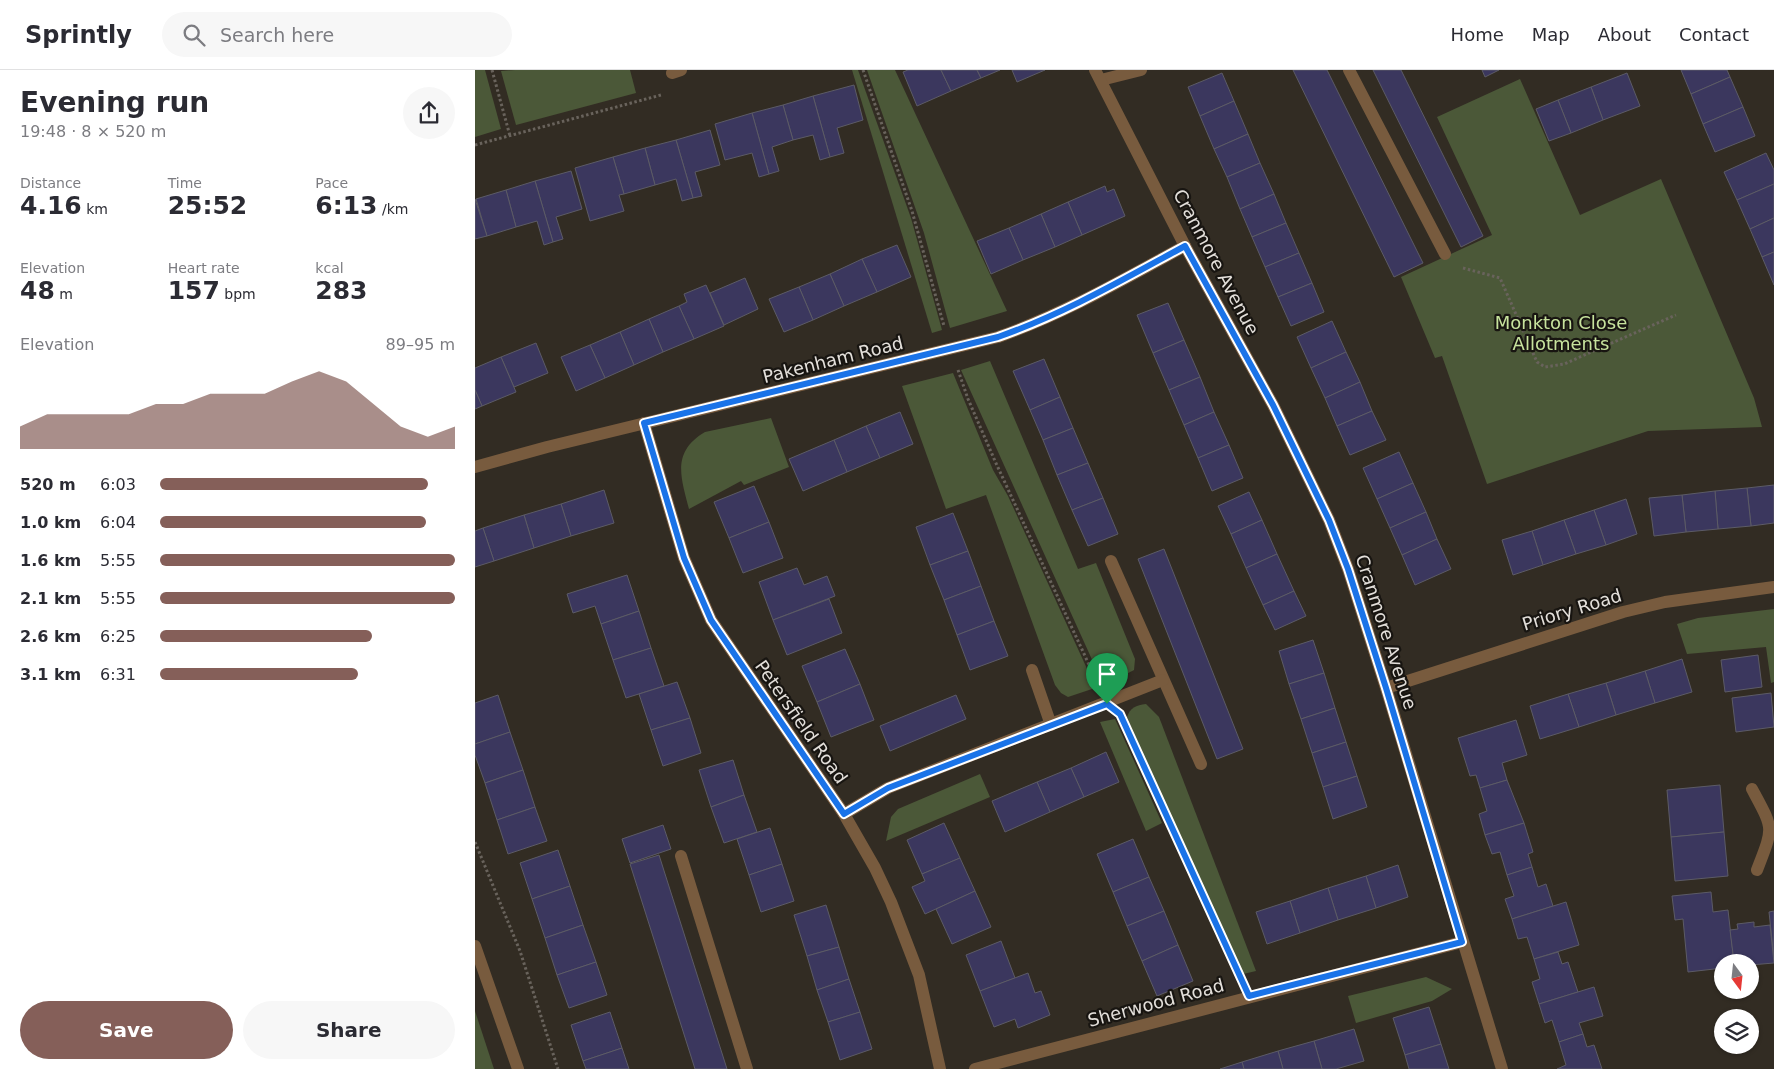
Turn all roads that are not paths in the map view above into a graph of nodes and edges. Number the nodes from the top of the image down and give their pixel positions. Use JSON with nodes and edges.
{"nodes":[{"id":1,"x":1141,"y":70,"type":"edge"},
{"id":2,"x":1349,"y":70,"type":"edge"},
{"id":3,"x":1098,"y":75,"type":"edge"},
{"id":4,"x":1185,"y":246,"type":"junction"},
{"id":5,"x":1445,"y":254,"type":"road end"},
{"id":6,"x":644,"y":423,"type":"junction"},
{"id":7,"x":475,"y":468,"type":"edge"},
{"id":8,"x":1111,"y":561,"type":"dead end"},
{"id":9,"x":1774,"y":587,"type":"edge"},
{"id":10,"x":1032,"y":670,"type":"dead end"},
{"id":11,"x":1163,"y":680,"type":"junction"},
{"id":12,"x":1386,"y":688,"type":"junction"},
{"id":13,"x":1051,"y":725,"type":"junction"},
{"id":14,"x":1201,"y":764,"type":"dead end"},
{"id":15,"x":1752,"y":789,"type":"dead end"},
{"id":16,"x":844,"y":814,"type":"junction"},
{"id":17,"x":1773,"y":830,"type":"edge"},
{"id":18,"x":681,"y":856,"type":"dead end"},
{"id":19,"x":1757,"y":870,"type":"dead end"},
{"id":20,"x":1462,"y":942,"type":"junction"},
{"id":21,"x":475,"y":946,"type":"edge"},
{"id":22,"x":518,"y":1069,"type":"edge"},
{"id":23,"x":747,"y":1069,"type":"edge"},
{"id":24,"x":940,"y":1069,"type":"edge"},
{"id":25,"x":975,"y":1069,"type":"edge"},
{"id":26,"x":1502,"y":1069,"type":"edge"}],
"edges":[{"from":1,"to":3,"type":"street"},
{"from":2,"to":5,"type":"street"},
{"from":3,"to":4,"type":"street","name":"Cranmore Avenue"},
{"from":4,"to":6,"type":"street","name":"Pakenham Road"},
{"from":4,"to":12,"type":"street","name":"Cranmore Avenue"},
{"from":6,"to":7,"type":"street","name":"Pakenham Road"},
{"from":6,"to":16,"type":"street","name":"Petersfield Road"},
{"from":8,"to":11,"type":"street"},
{"from":9,"to":12,"type":"street","name":"Priory Road"},
{"from":10,"to":13,"type":"street"},
{"from":11,"to":13,"type":"street"},
{"from":11,"to":14,"type":"street"},
{"from":12,"to":20,"type":"street","name":"Cranmore Avenue"},
{"from":13,"to":16,"type":"street"},
{"from":15,"to":17,"type":"street"},
{"from":16,"to":24,"type":"street","name":"Petersfield Road"},
{"from":17,"to":19,"type":"street"},
{"from":18,"to":23,"type":"street"},
{"from":20,"to":25,"type":"street","name":"Sherwood Road"},
{"from":20,"to":26,"type":"street","name":"Cranmore Avenue"},
{"from":21,"to":22,"type":"street"}]}
